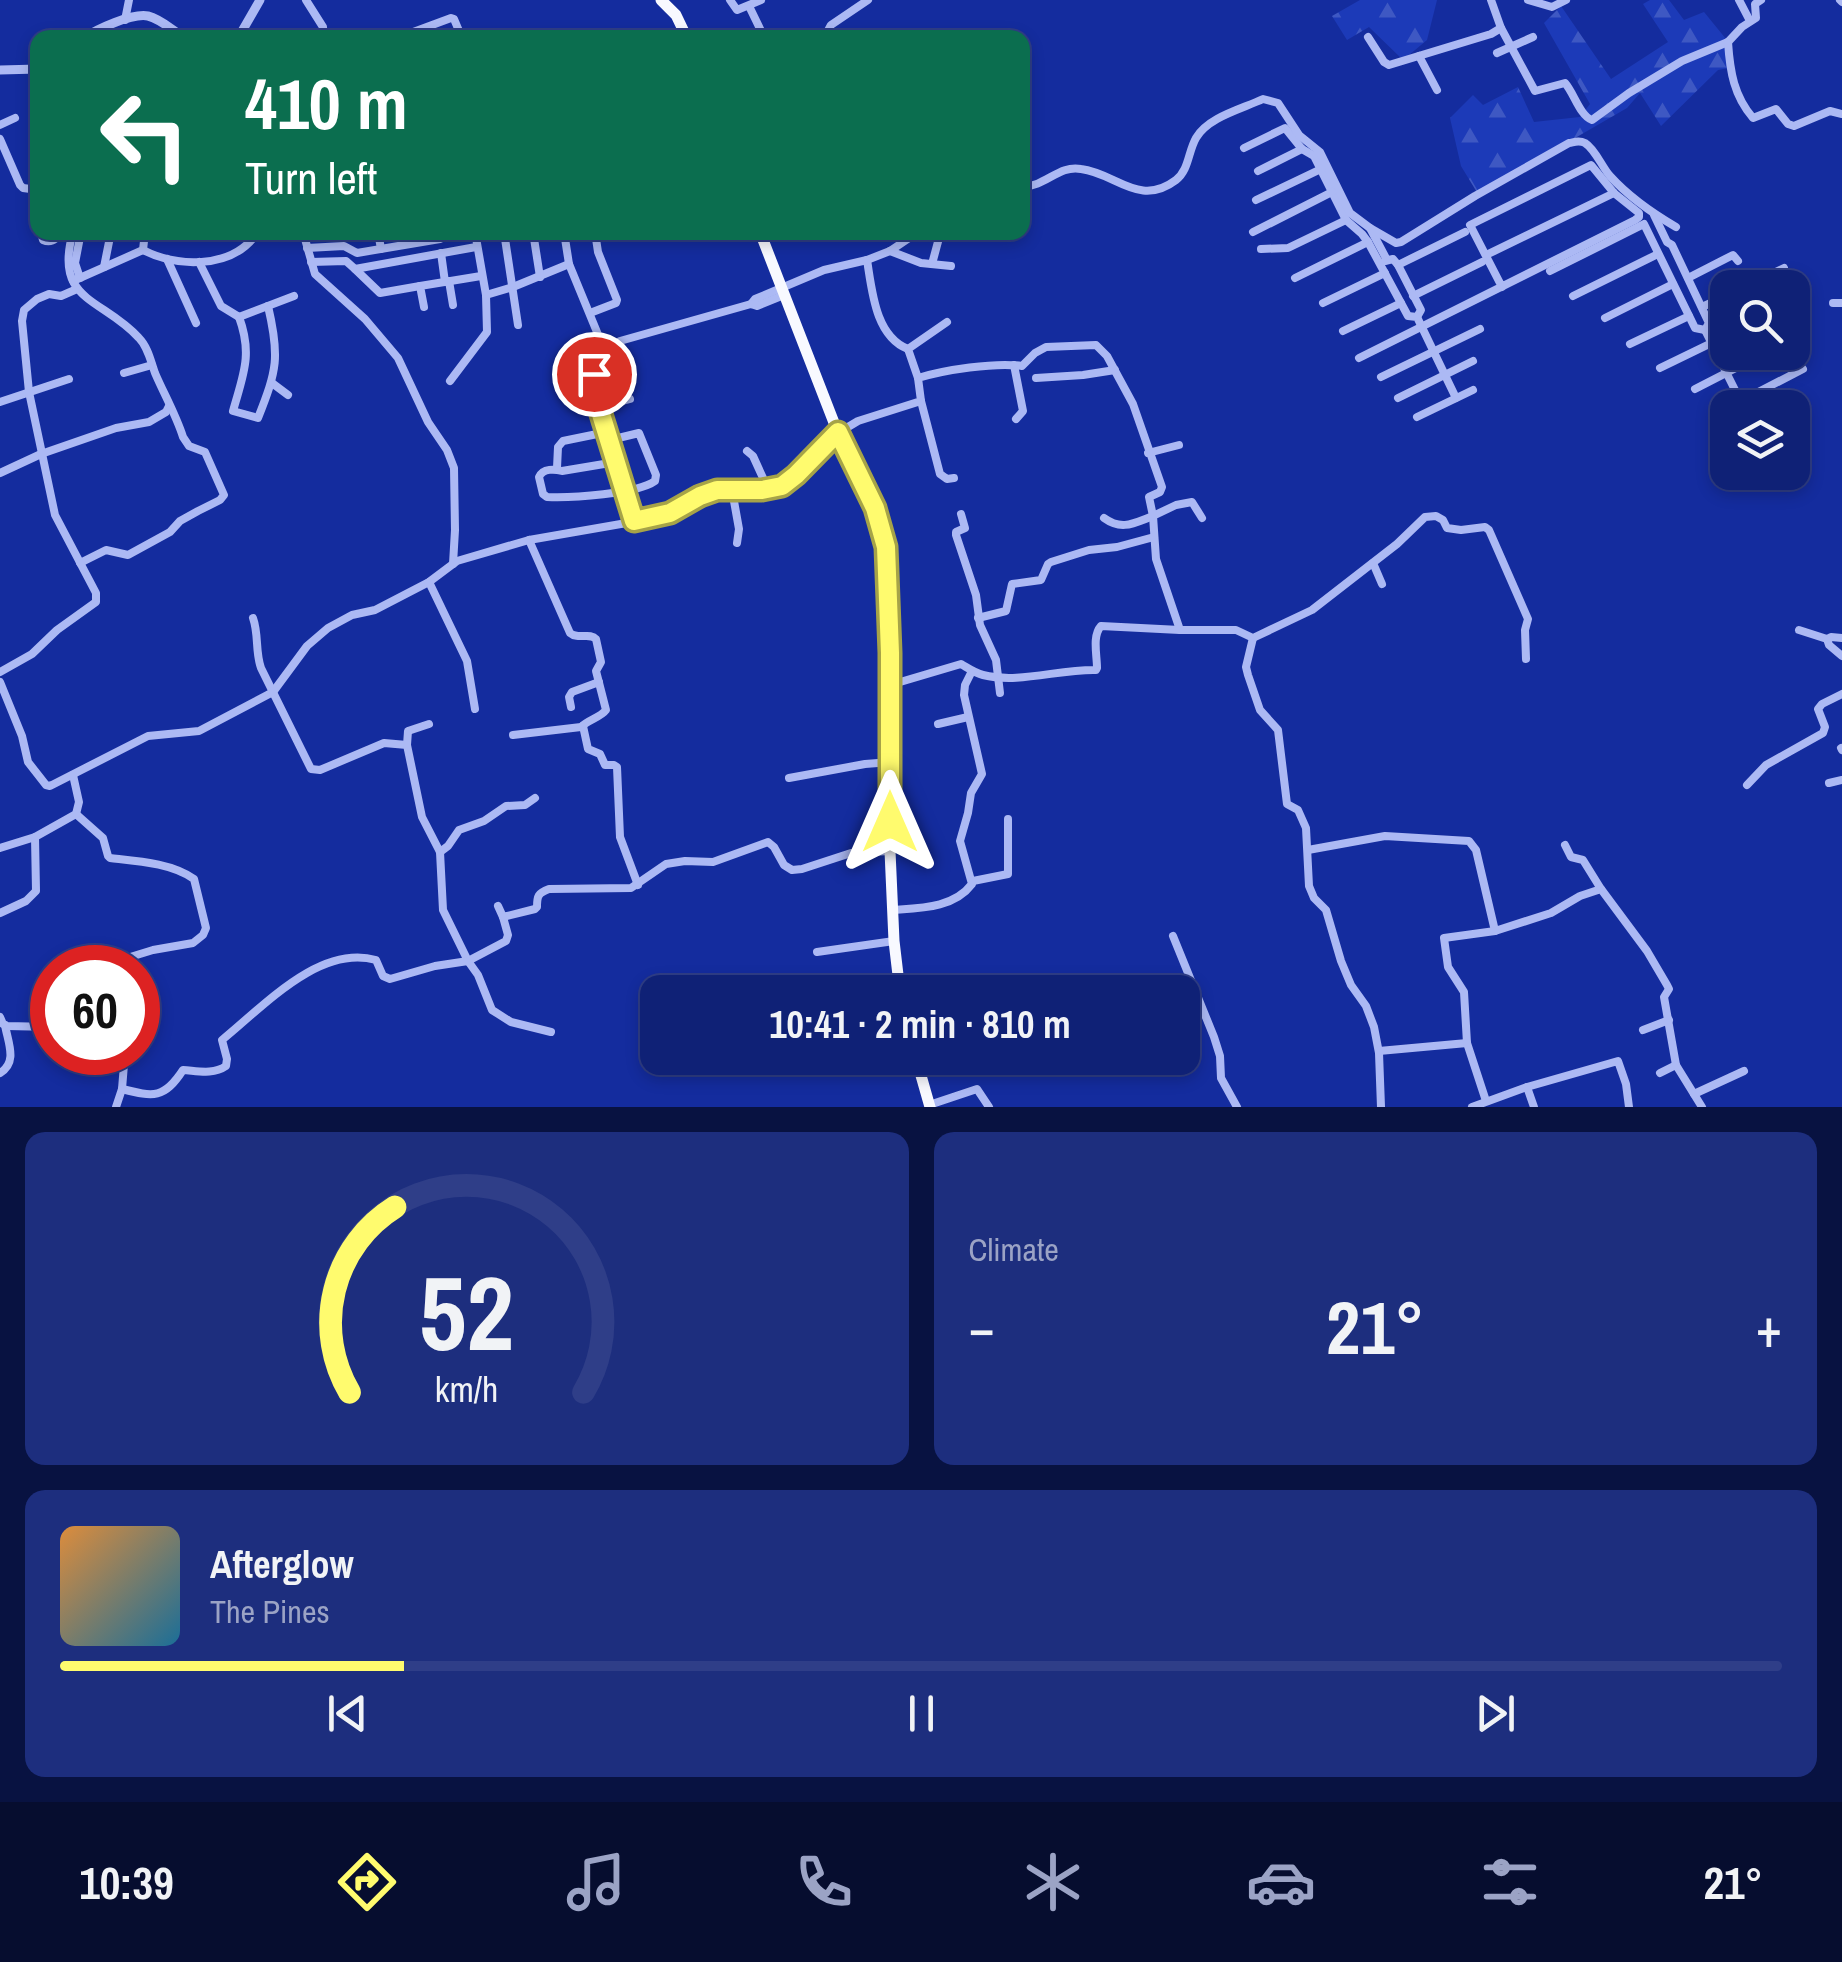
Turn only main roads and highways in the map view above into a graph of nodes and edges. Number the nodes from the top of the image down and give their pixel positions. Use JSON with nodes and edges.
{"nodes":[{"id":1,"x":661,"y":0,"type":"edge"},
{"id":2,"x":683,"y":30,"type":"edge"},
{"id":3,"x":763,"y":240,"type":"edge"},
{"id":4,"x":898,"y":975,"type":"edge"},
{"id":5,"x":921,"y":1075,"type":"edge"},
{"id":6,"x":930,"y":1106,"type":"edge"}],
"edges":[{"from":1,"to":2,"type":"main road"},
{"from":3,"to":4,"type":"main road"},
{"from":5,"to":6,"type":"main road"}]}
